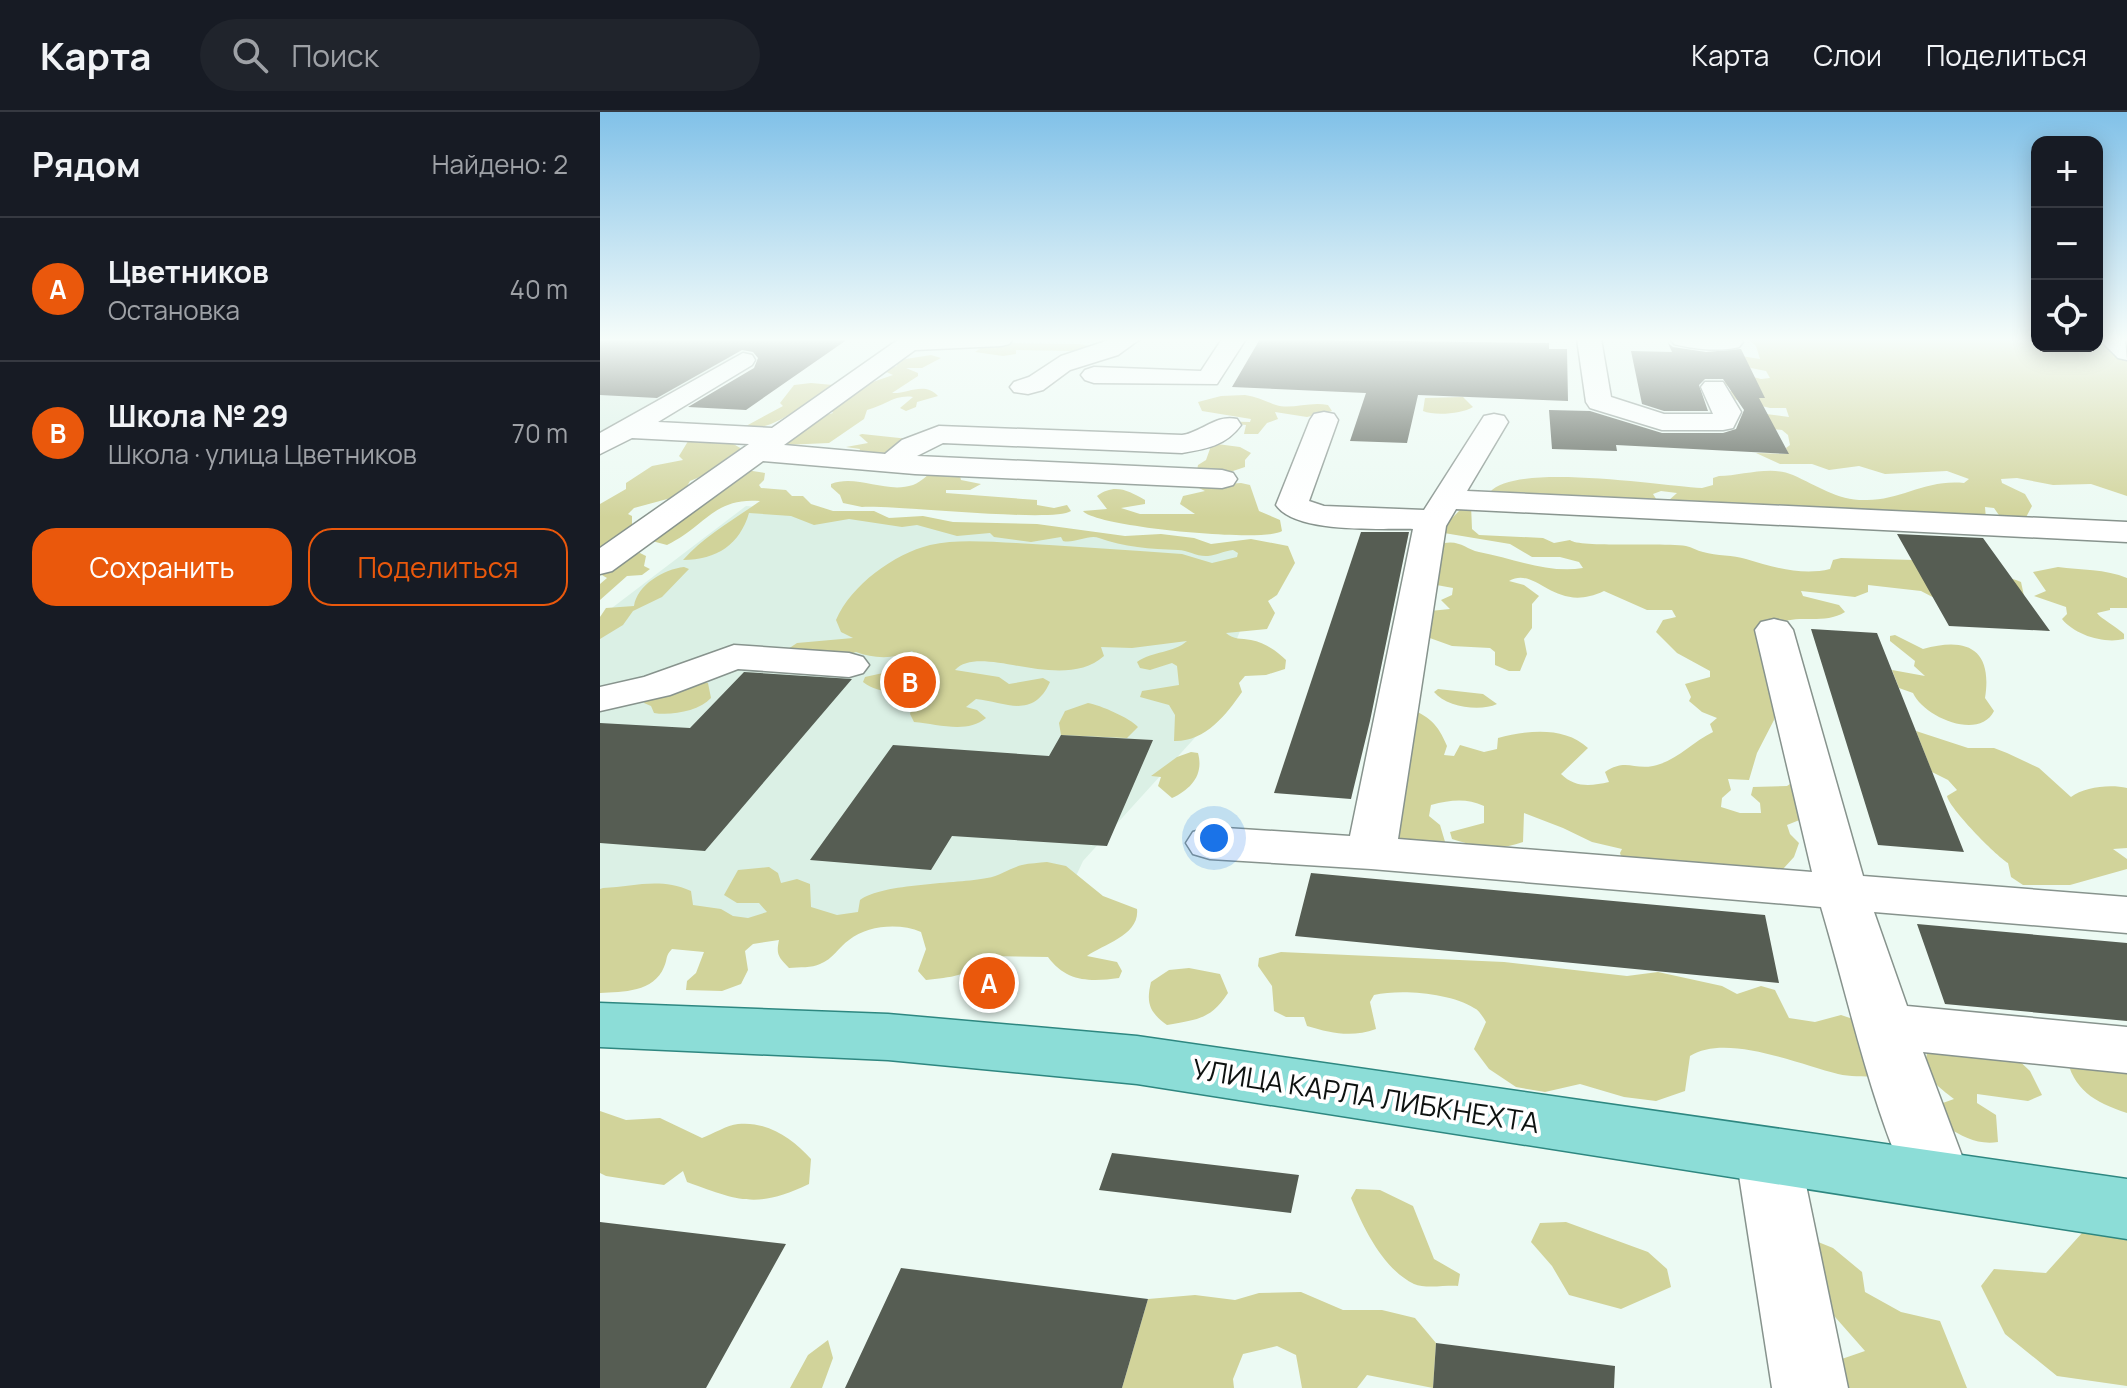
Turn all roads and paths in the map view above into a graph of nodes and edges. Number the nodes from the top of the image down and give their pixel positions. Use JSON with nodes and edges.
{"nodes":[{"id":1,"x":678,"y":399,"type":"edge"},
{"id":2,"x":831,"y":399,"type":"edge"},
{"id":3,"x":1598,"y":399,"type":"edge"},
{"id":4,"x":1720,"y":399,"type":"edge"},
{"id":5,"x":1324,"y":420,"type":"dead end"},
{"id":6,"x":1494,"y":422,"type":"dead end"},
{"id":7,"x":1227,"y":425,"type":"dead end"},
{"id":8,"x":626,"y":429,"type":"junction"},
{"id":9,"x":1193,"y":442,"type":"junction"},
{"id":10,"x":767,"y":444,"type":"junction"},
{"id":11,"x":600,"y":445,"type":"edge"},
{"id":12,"x":892,"y":463,"type":"junction"},
{"id":13,"x":1174,"y":477,"type":"junction"},
{"id":14,"x":1222,"y":479,"type":"dead end"},
{"id":15,"x":1439,"y":510,"type":"junction"},
{"id":16,"x":2125,"y":534,"type":"edge"},
{"id":17,"x":600,"y":564,"type":"edge"},
{"id":18,"x":1774,"y":630,"type":"dead end"},
{"id":19,"x":849,"y":665,"type":"dead end"},
{"id":20,"x":600,"y":699,"type":"edge"},
{"id":21,"x":1210,"y":843,"type":"dead end"},
{"id":22,"x":1371,"y":853,"type":"junction"},
{"id":23,"x":1842,"y":892,"type":"junction"},
{"id":24,"x":2127,"y":915,"type":"edge"},
{"id":25,"x":600,"y":1025,"type":"edge"},
{"id":26,"x":1885,"y":1026,"type":"junction"},
{"id":27,"x":2127,"y":1050,"type":"edge"},
{"id":28,"x":1768,"y":1156,"type":"junction"},
{"id":29,"x":1938,"y":1180,"type":"junction"},
{"id":30,"x":2127,"y":1209,"type":"edge"},
{"id":31,"x":1810,"y":1388,"type":"edge"}],
"edges":[{"from":1,"to":8,"type":"street"},
{"from":2,"to":10,"type":"street"},
{"from":3,"to":4,"type":"street"},
{"from":5,"to":15,"type":"street"},
{"from":6,"to":15,"type":"street"},
{"from":7,"to":9,"type":"street"},
{"from":8,"to":10,"type":"street"},
{"from":8,"to":11,"type":"street"},
{"from":9,"to":12,"type":"street"},
{"from":9,"to":13,"type":"street"},
{"from":10,"to":12,"type":"street"},
{"from":10,"to":17,"type":"street"},
{"from":12,"to":13,"type":"street"},
{"from":13,"to":14,"type":"street"},
{"from":15,"to":16,"type":"street"},
{"from":15,"to":22,"type":"street"},
{"from":18,"to":23,"type":"street"},
{"from":19,"to":20,"type":"street"},
{"from":21,"to":22,"type":"street"},
{"from":22,"to":23,"type":"street"},
{"from":23,"to":24,"type":"street"},
{"from":23,"to":26,"type":"street"},
{"from":25,"to":28,"type":"main road","name":"УЛИЦА КАРЛА ЛИБКНЕХТА"},
{"from":26,"to":27,"type":"street"},
{"from":26,"to":29,"type":"street"},
{"from":28,"to":29,"type":"main road","name":"УЛИЦА КАРЛА ЛИБКНЕХТА"},
{"from":28,"to":31,"type":"street"},
{"from":29,"to":30,"type":"main road","name":"УЛИЦА КАРЛА ЛИБКНЕХТА"}]}
